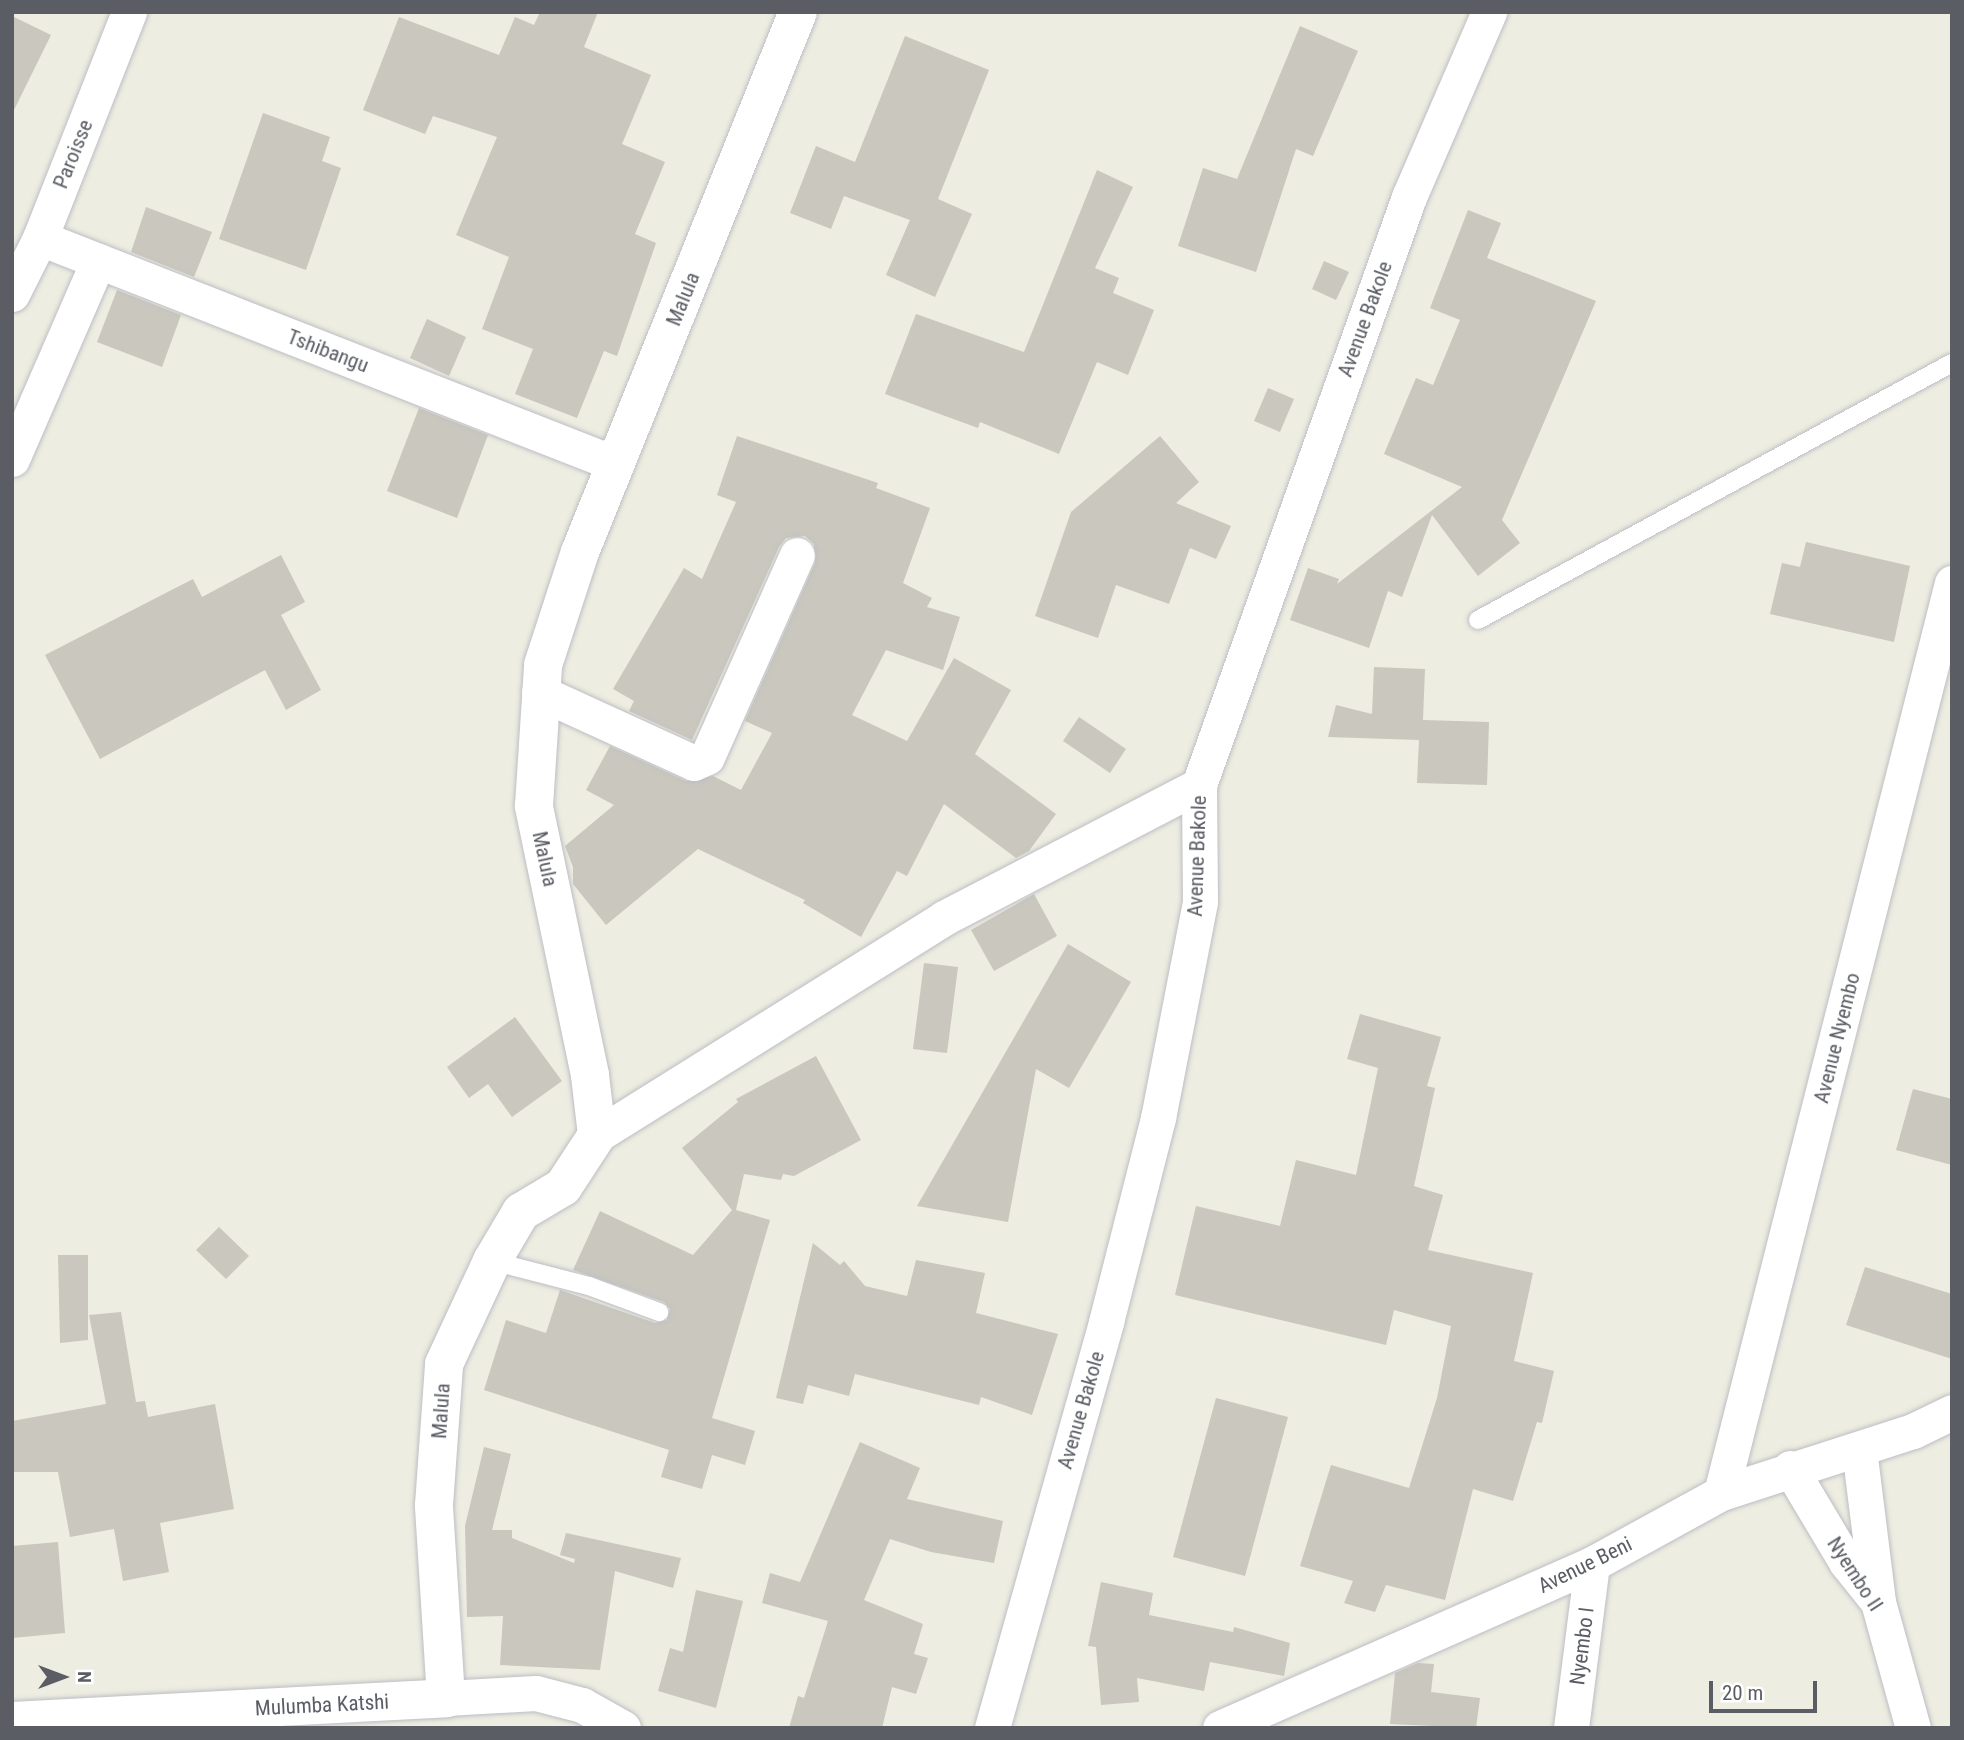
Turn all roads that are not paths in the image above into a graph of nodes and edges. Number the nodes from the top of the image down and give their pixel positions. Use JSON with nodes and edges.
{"nodes":[{"id":1,"x":129,"y":12,"type":"edge"},
{"id":2,"x":798,"y":12,"type":"edge"},
{"id":3,"x":1489,"y":12,"type":"edge"},
{"id":4,"x":40,"y":238,"type":"junction"},
{"id":5,"x":98,"y":261,"type":"junction"},
{"id":6,"x":12,"y":294,"type":"edge"},
{"id":7,"x":1952,"y":363,"type":"edge"},
{"id":8,"x":12,"y":459,"type":"edge"},
{"id":9,"x":616,"y":464,"type":"junction"},
{"id":10,"x":797,"y":555,"type":"dead end"},
{"id":11,"x":1952,"y":583,"type":"edge"},
{"id":12,"x":1478,"y":620,"type":"dead end"},
{"id":13,"x":539,"y":692,"type":"junction"},
{"id":14,"x":1199,"y":785,"type":"junction"},
{"id":15,"x":597,"y":1135,"type":"junction"},
{"id":16,"x":492,"y":1261,"type":"junction"},
{"id":17,"x":659,"y":1312,"type":"dead end"},
{"id":18,"x":1952,"y":1412,"type":"edge"},
{"id":19,"x":1859,"y":1449,"type":"junction"},
{"id":20,"x":1790,"y":1468,"type":"junction"},
{"id":21,"x":1721,"y":1493,"type":"junction"},
{"id":22,"x":1592,"y":1564,"type":"junction"},
{"id":23,"x":1878,"y":1602,"type":"junction"},
{"id":24,"x":446,"y":1698,"type":"junction"},
{"id":25,"x":12,"y":1721,"type":"edge"},
{"id":26,"x":623,"y":1728,"type":"edge"},
{"id":27,"x":992,"y":1728,"type":"edge"},
{"id":28,"x":1220,"y":1728,"type":"edge"},
{"id":29,"x":1571,"y":1728,"type":"edge"},
{"id":30,"x":1913,"y":1728,"type":"edge"}],
"edges":[{"from":1,"to":4,"type":"street","name":"Paroisse"},
{"from":2,"to":9,"type":"street","name":"Malula"},
{"from":3,"to":14,"type":"street","name":"Avenue Bakole"},
{"from":4,"to":5,"type":"street","name":"Tshibangu"},
{"from":4,"to":6,"type":"street","name":"Paroisse"},
{"from":5,"to":8,"type":"street"},
{"from":5,"to":9,"type":"street","name":"Tshibangu"},
{"from":7,"to":12,"type":"lane"},
{"from":9,"to":13,"type":"street","name":"Malula"},
{"from":10,"to":13,"type":"street"},
{"from":11,"to":21,"type":"street","name":"Avenue Nyembo"},
{"from":13,"to":15,"type":"street","name":"Malula"},
{"from":14,"to":15,"type":"street"},
{"from":14,"to":27,"type":"street","name":"Avenue Bakole"},
{"from":15,"to":16,"type":"street","name":"Malula"},
{"from":16,"to":17,"type":"lane"},
{"from":16,"to":24,"type":"street","name":"Malula"},
{"from":18,"to":19,"type":"street","name":"Avenue Beni"},
{"from":19,"to":20,"type":"street","name":"Avenue Beni"},
{"from":19,"to":23,"type":"street"},
{"from":20,"to":21,"type":"street","name":"Avenue Beni"},
{"from":20,"to":23,"type":"street","name":"Nyembo II"},
{"from":21,"to":22,"type":"street","name":"Avenue Beni"},
{"from":22,"to":28,"type":"street","name":"Avenue Beni"},
{"from":22,"to":29,"type":"street","name":"Nyembo I"},
{"from":23,"to":30,"type":"street","name":"Nyembo II"},
{"from":24,"to":25,"type":"street","name":"Mulumba Katshi"},
{"from":24,"to":26,"type":"street","name":"Mulumba Katshi"}]}
